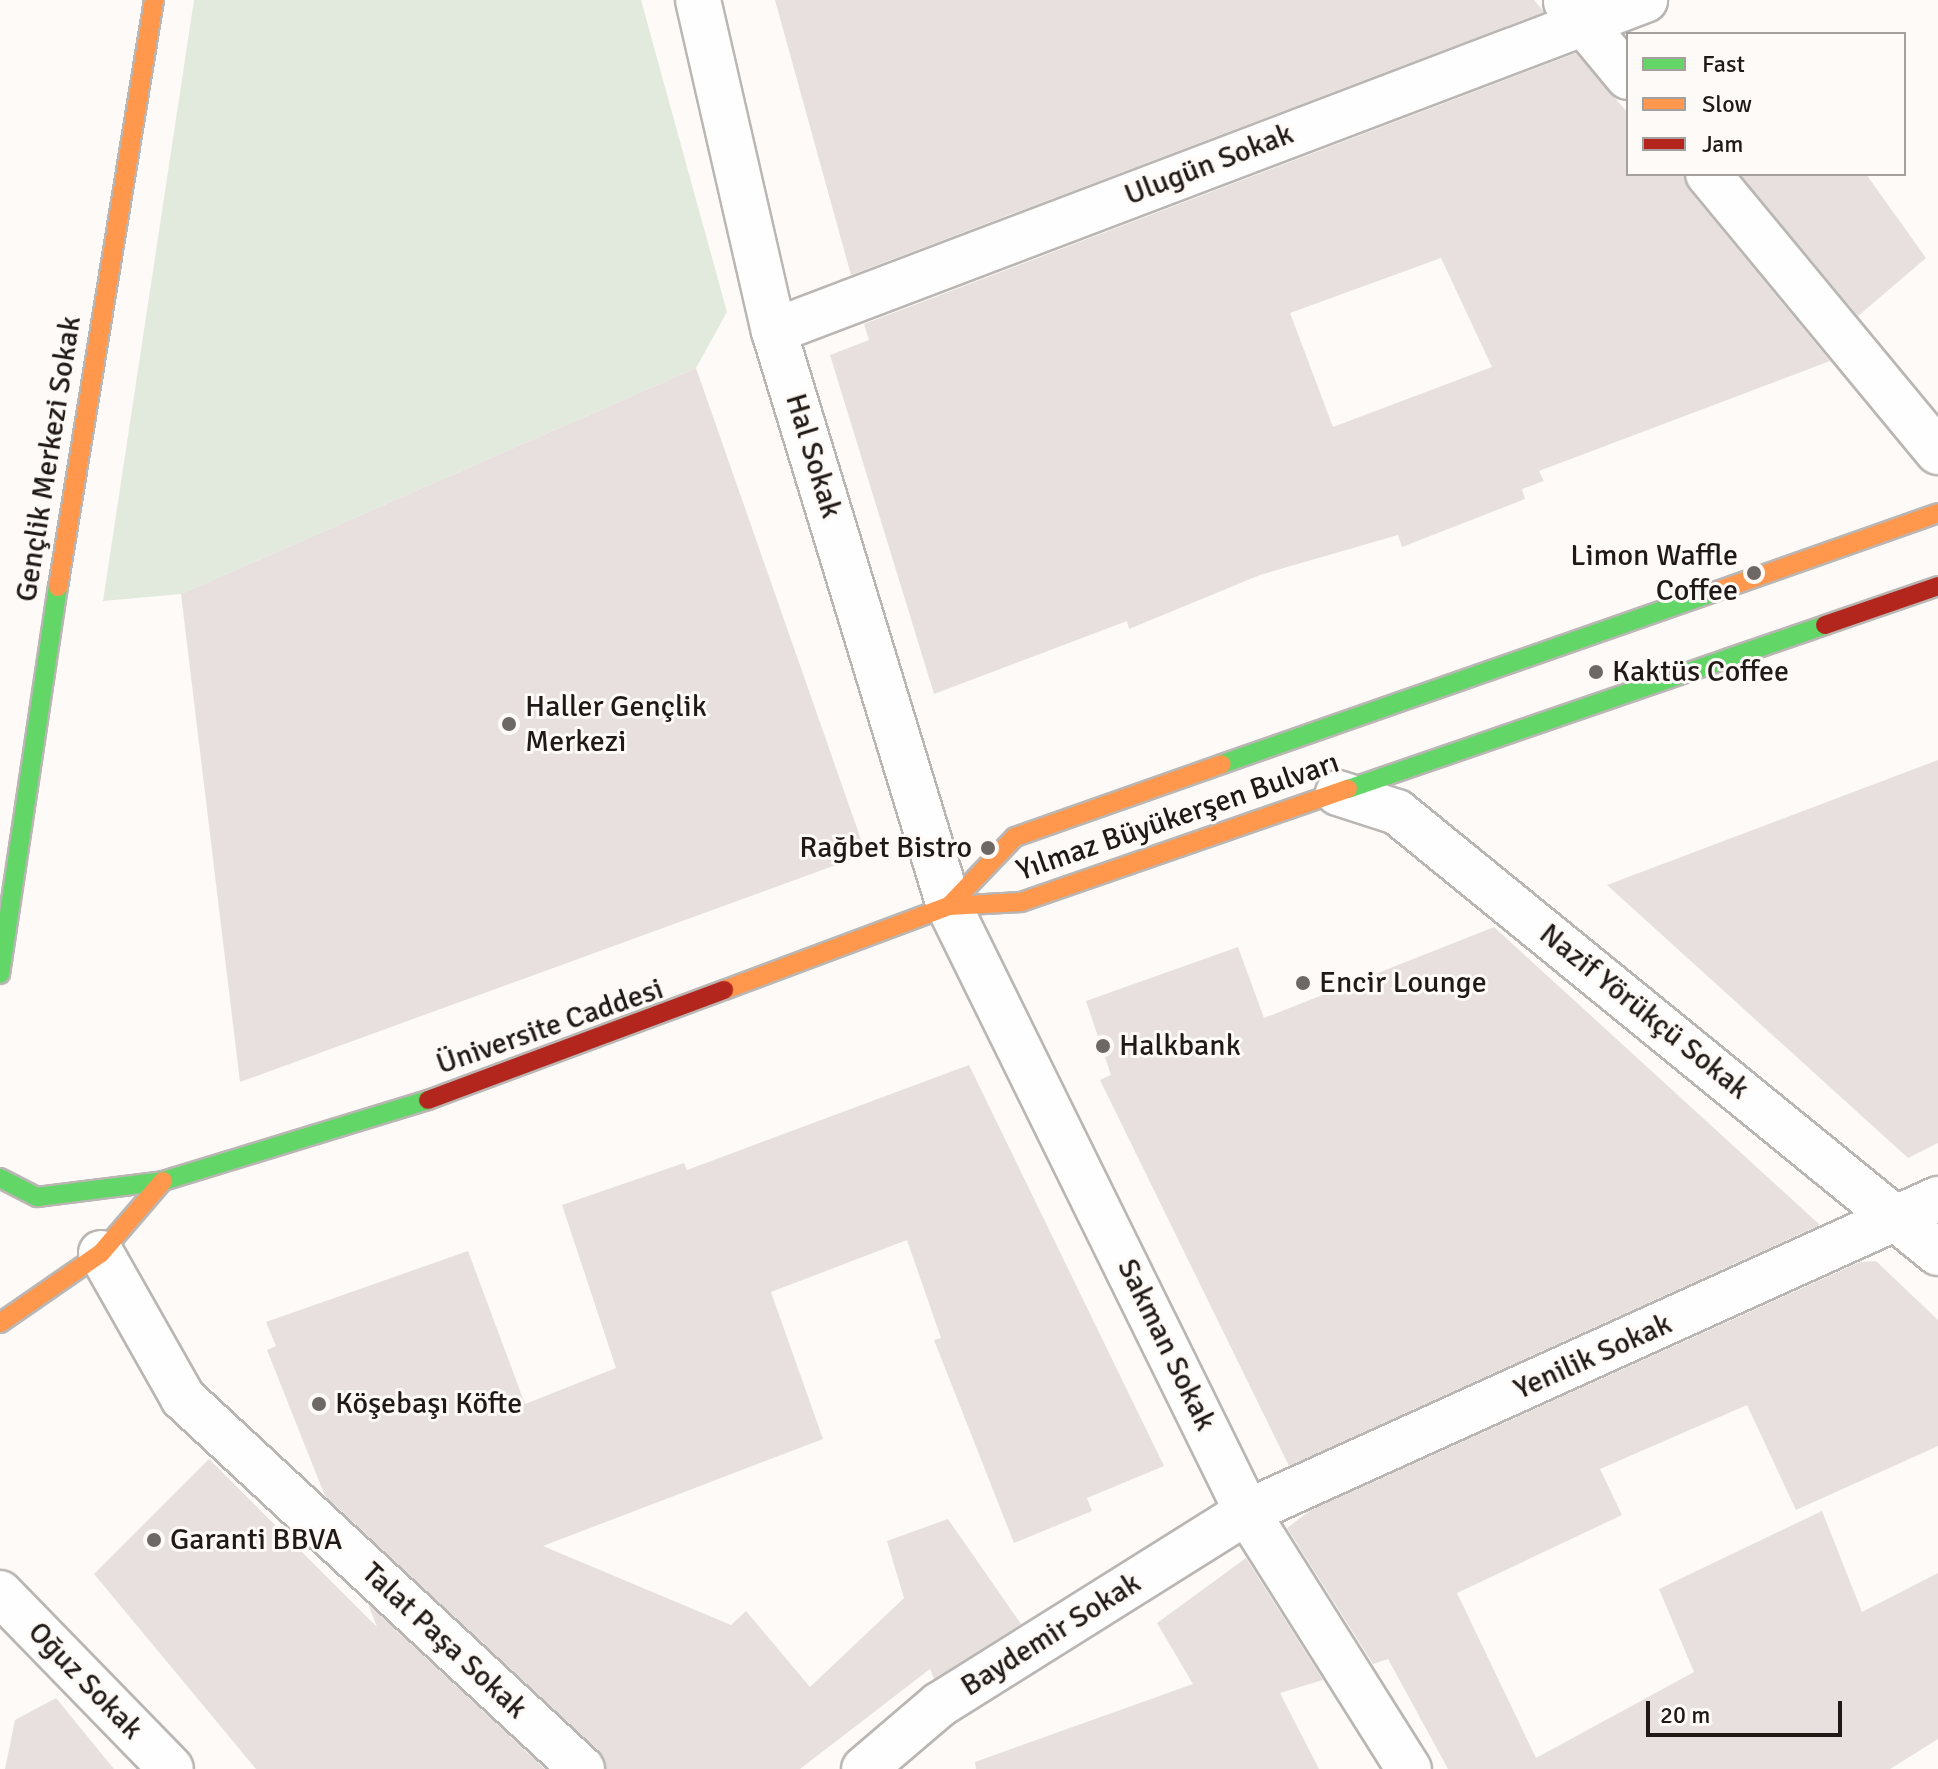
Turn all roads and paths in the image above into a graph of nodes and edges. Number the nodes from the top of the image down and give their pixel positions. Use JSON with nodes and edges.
{"nodes":[{"id":1,"x":154,"y":0,"type":"edge"},
{"id":2,"x":698,"y":0,"type":"edge"},
{"id":3,"x":1645,"y":0,"type":"edge"},
{"id":4,"x":1573,"y":11,"type":"edge"},
{"id":5,"x":1626,"y":75,"type":"edge"},
{"id":6,"x":1710,"y":176,"type":"edge"},
{"id":7,"x":774,"y":331,"type":"junction"},
{"id":8,"x":1938,"y":452,"type":"edge"},
{"id":9,"x":1938,"y":513,"type":"edge"},
{"id":10,"x":1938,"y":586,"type":"edge"},
{"id":11,"x":1338,"y":793,"type":"junction"},
{"id":12,"x":949,"y":906,"type":"junction"},
{"id":13,"x":0,"y":974,"type":"edge"},
{"id":14,"x":0,"y":1178,"type":"edge"},
{"id":15,"x":163,"y":1181,"type":"junction"},
{"id":16,"x":37,"y":1197,"type":"junction"},
{"id":17,"x":1938,"y":1199,"type":"edge"},
{"id":18,"x":12,"y":1205,"type":"dead end"},
{"id":19,"x":1900,"y":1218,"type":"junction"},
{"id":20,"x":101,"y":1253,"type":"junction"},
{"id":21,"x":1938,"y":1253,"type":"edge"},
{"id":22,"x":0,"y":1323,"type":"edge"},
{"id":23,"x":1247,"y":1512,"type":"junction"},
{"id":24,"x":0,"y":1593,"type":"edge"},
{"id":25,"x":171,"y":1769,"type":"edge"},
{"id":26,"x":582,"y":1769,"type":"edge"},
{"id":27,"x":864,"y":1769,"type":"edge"},
{"id":28,"x":1409,"y":1769,"type":"edge"}],
"edges":[{"from":1,"to":13,"type":"main road","name":"Gençlik Merkezi Sokak"},
{"from":2,"to":7,"type":"street","name":"Hal Sokak"},
{"from":3,"to":4,"type":"street","name":"Ulugün Sokak"},
{"from":4,"to":5,"type":"street"},
{"from":4,"to":7,"type":"street","name":"Ulugün Sokak"},
{"from":6,"to":8,"type":"street"},
{"from":7,"to":12,"type":"street","name":"Hal Sokak"},
{"from":9,"to":12,"type":"main road","name":"Yılmaz Büyükerşen Bulvarı"},
{"from":10,"to":11,"type":"main road","name":"Yılmaz Büyükerşen Bulvarı"},
{"from":11,"to":12,"type":"main road","name":"Yılmaz Büyükerşen Bulvarı"},
{"from":11,"to":19,"type":"street","name":"Nazif Yörükçü Sokak"},
{"from":12,"to":15,"type":"main road","name":"Üniversite Caddesi"},
{"from":12,"to":23,"type":"street","name":"Sakman Sokak"},
{"from":14,"to":16,"type":"main road"},
{"from":15,"to":16,"type":"main road"},
{"from":15,"to":20,"type":"main road"},
{"from":16,"to":18,"type":"main road"},
{"from":17,"to":19,"type":"street","name":"Yenilik Sokak"},
{"from":19,"to":21,"type":"street","name":"Nazif Yörükçü Sokak"},
{"from":19,"to":23,"type":"street","name":"Yenilik Sokak"},
{"from":20,"to":22,"type":"main road"},
{"from":20,"to":26,"type":"street","name":"Talat Paşa Sokak"},
{"from":23,"to":27,"type":"street","name":"Baydemir Sokak"},
{"from":23,"to":28,"type":"street","name":"Sakman Sokak"},
{"from":24,"to":25,"type":"street","name":"Oğuz Sokak"}]}
